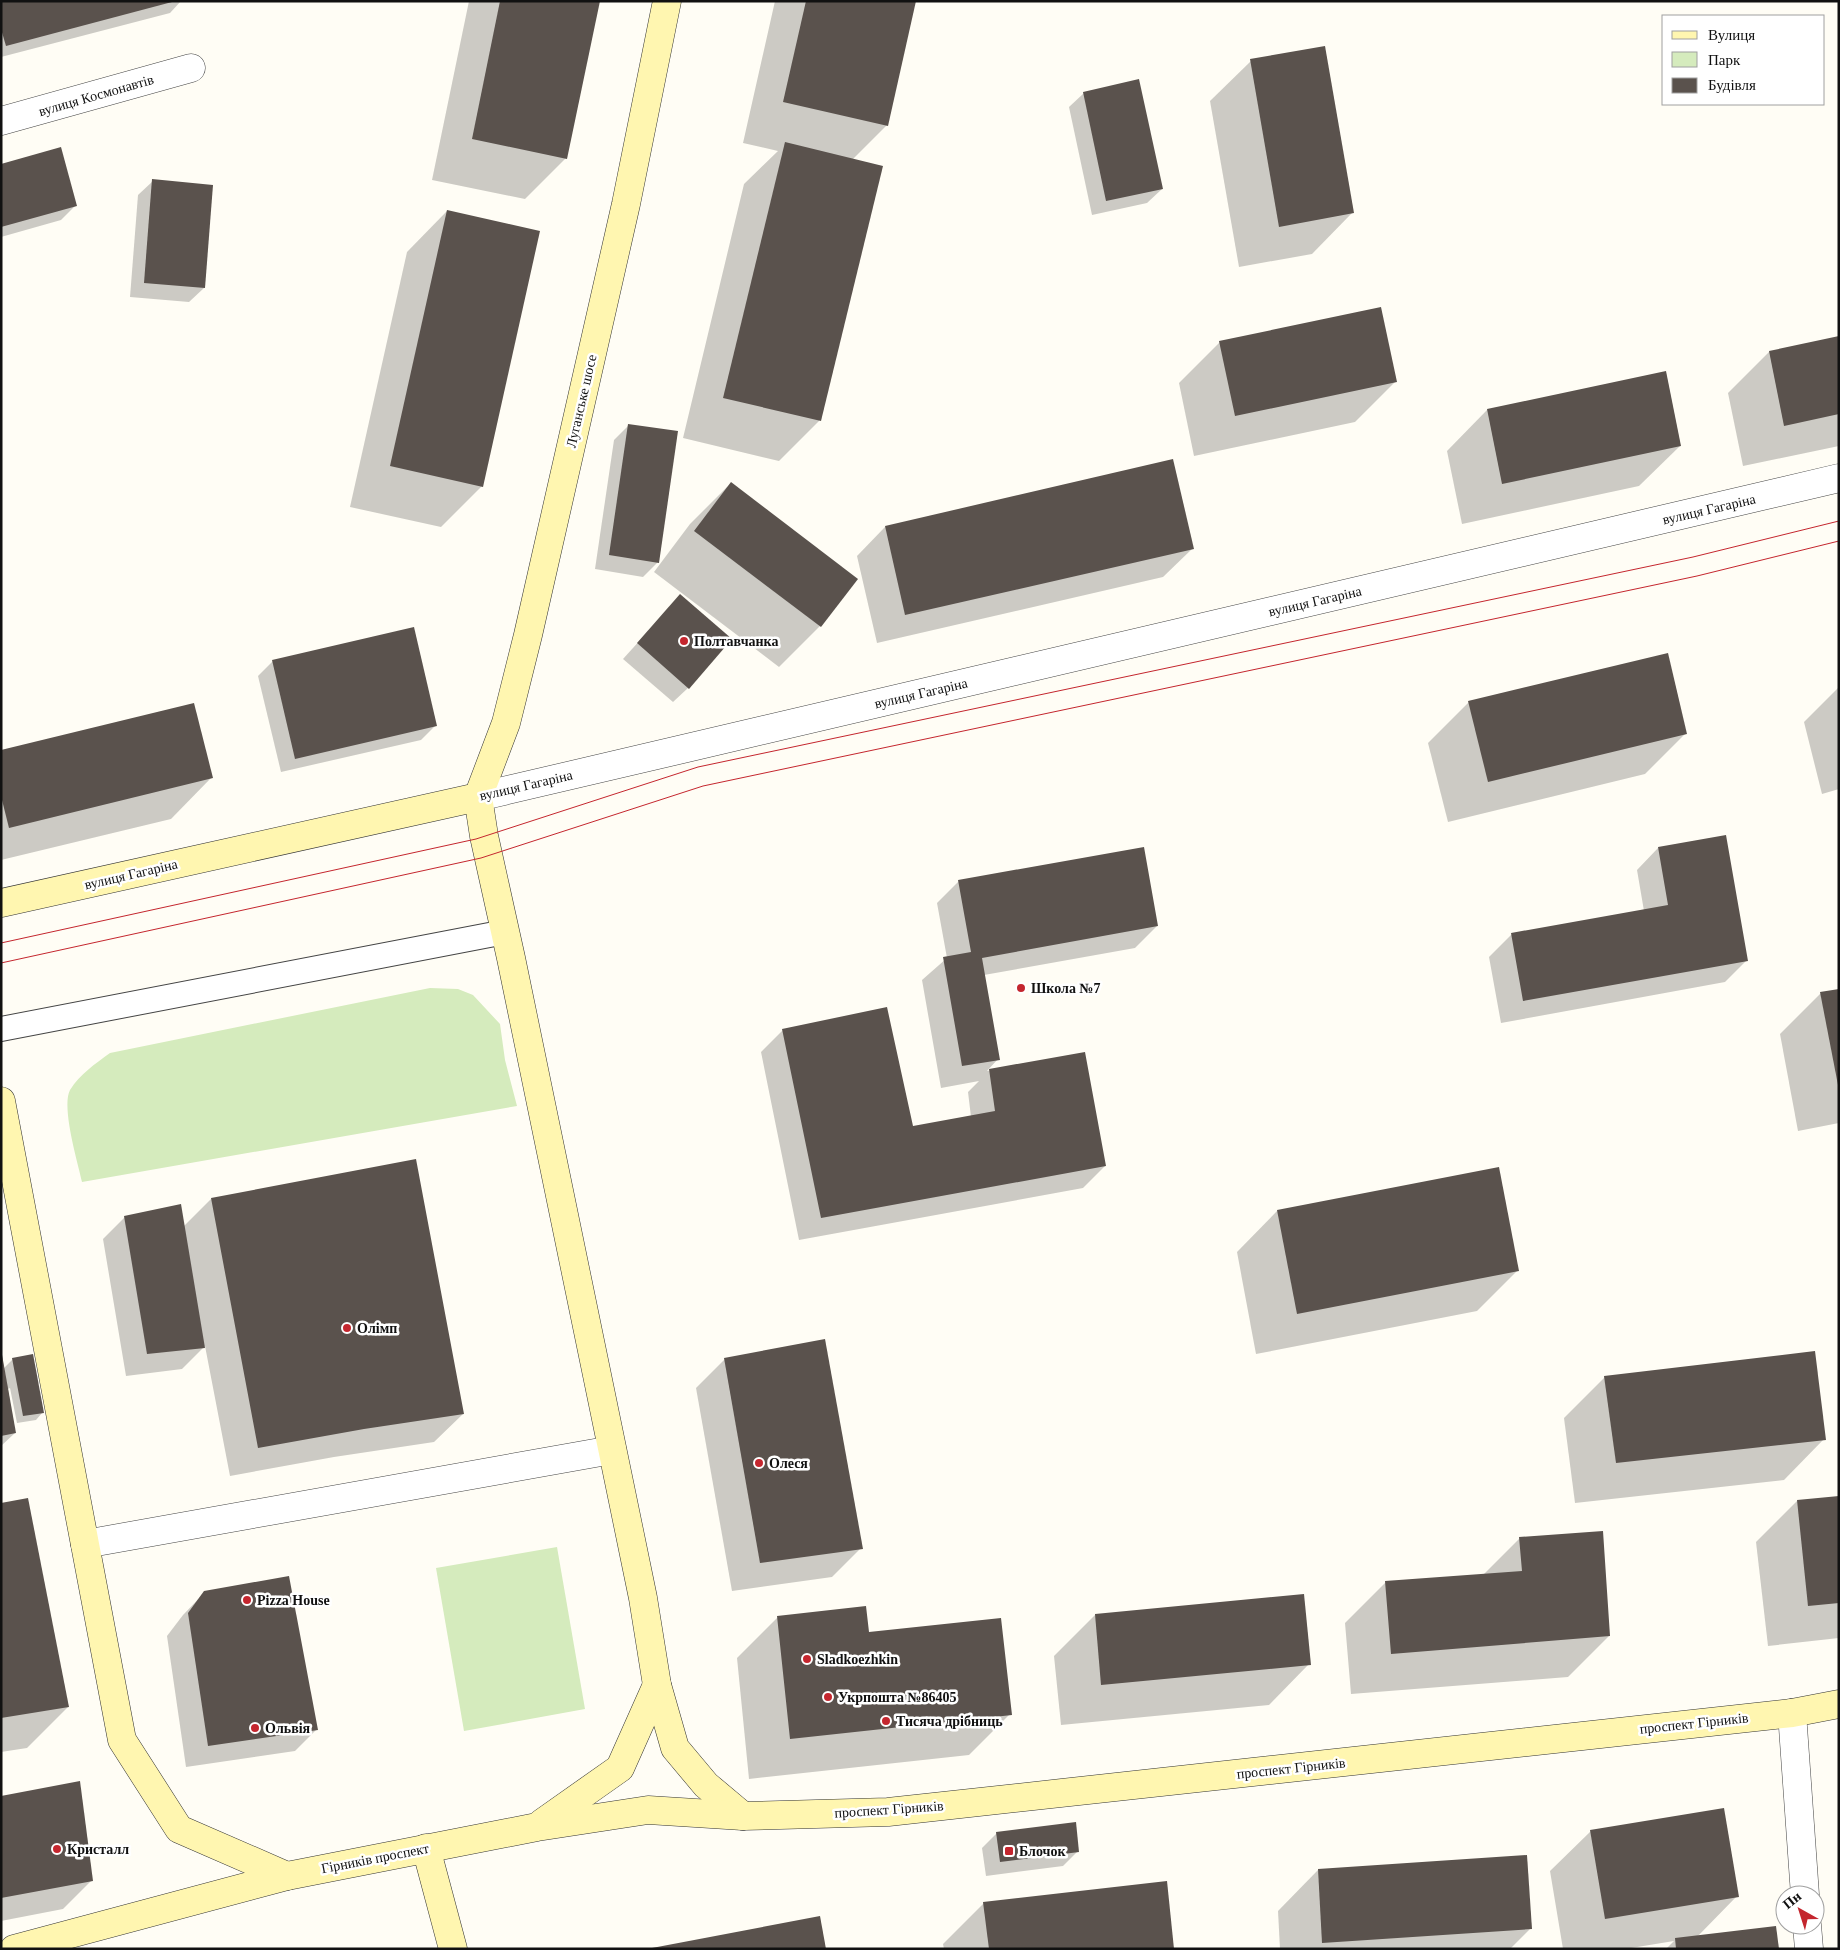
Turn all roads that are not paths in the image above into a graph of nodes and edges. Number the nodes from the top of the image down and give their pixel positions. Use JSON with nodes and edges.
{"nodes":[{"id":1,"x":667,"y":1,"type":"edge"},
{"id":2,"x":191,"y":68,"type":"dead end"},
{"id":3,"x":1,"y":121,"type":"edge"},
{"id":4,"x":1839,"y":478,"type":"edge"},
{"id":5,"x":478,"y":797,"type":"junction"},
{"id":6,"x":1,"y":904,"type":"edge"},
{"id":7,"x":505,"y":932,"type":"junction"},
{"id":8,"x":1,"y":1029,"type":"edge"},
{"id":9,"x":1,"y":1101,"type":"edge"},
{"id":10,"x":612,"y":1450,"type":"junction"},
{"id":11,"x":86,"y":1544,"type":"junction"},
{"id":12,"x":657,"y":1686,"type":"junction"},
{"id":13,"x":1839,"y":1704,"type":"edge"},
{"id":14,"x":1792,"y":1713,"type":"junction"},
{"id":15,"x":743,"y":1816,"type":"junction"},
{"id":16,"x":537,"y":1827,"type":"junction"},
{"id":17,"x":426,"y":1848,"type":"junction"},
{"id":18,"x":287,"y":1876,"type":"junction"},
{"id":19,"x":1804,"y":1885,"type":"edge"},
{"id":20,"x":1808,"y":1935,"type":"edge"},
{"id":21,"x":14,"y":1949,"type":"edge"},
{"id":22,"x":453,"y":1949,"type":"edge"},
{"id":23,"x":1809,"y":1949,"type":"edge"}],
"edges":[{"from":1,"to":5,"type":"main road","name":"Луганське шосе"},
{"from":2,"to":3,"type":"street","name":"вулиця Космонавтів"},
{"from":4,"to":5,"type":"street","name":"вулиця Гагаріна"},
{"from":5,"to":6,"type":"main road","name":"вулиця Гагаріна"},
{"from":5,"to":7,"type":"main road"},
{"from":7,"to":8,"type":"lane"},
{"from":7,"to":10,"type":"main road"},
{"from":9,"to":11,"type":"main road"},
{"from":10,"to":11,"type":"street"},
{"from":10,"to":12,"type":"main road"},
{"from":11,"to":18,"type":"main road"},
{"from":12,"to":15,"type":"main road"},
{"from":12,"to":16,"type":"main road"},
{"from":13,"to":14,"type":"main road","name":"проспект Гірників"},
{"from":14,"to":15,"type":"main road","name":"проспект Гірників"},
{"from":14,"to":19,"type":"street"},
{"from":15,"to":16,"type":"main road","name":"Гірників проспект"},
{"from":16,"to":17,"type":"main road","name":"Гірників проспект"},
{"from":17,"to":18,"type":"main road","name":"Гірників проспект"},
{"from":17,"to":22,"type":"main road"},
{"from":18,"to":21,"type":"main road","name":"Гірників проспект"},
{"from":20,"to":23,"type":"street"}]}
